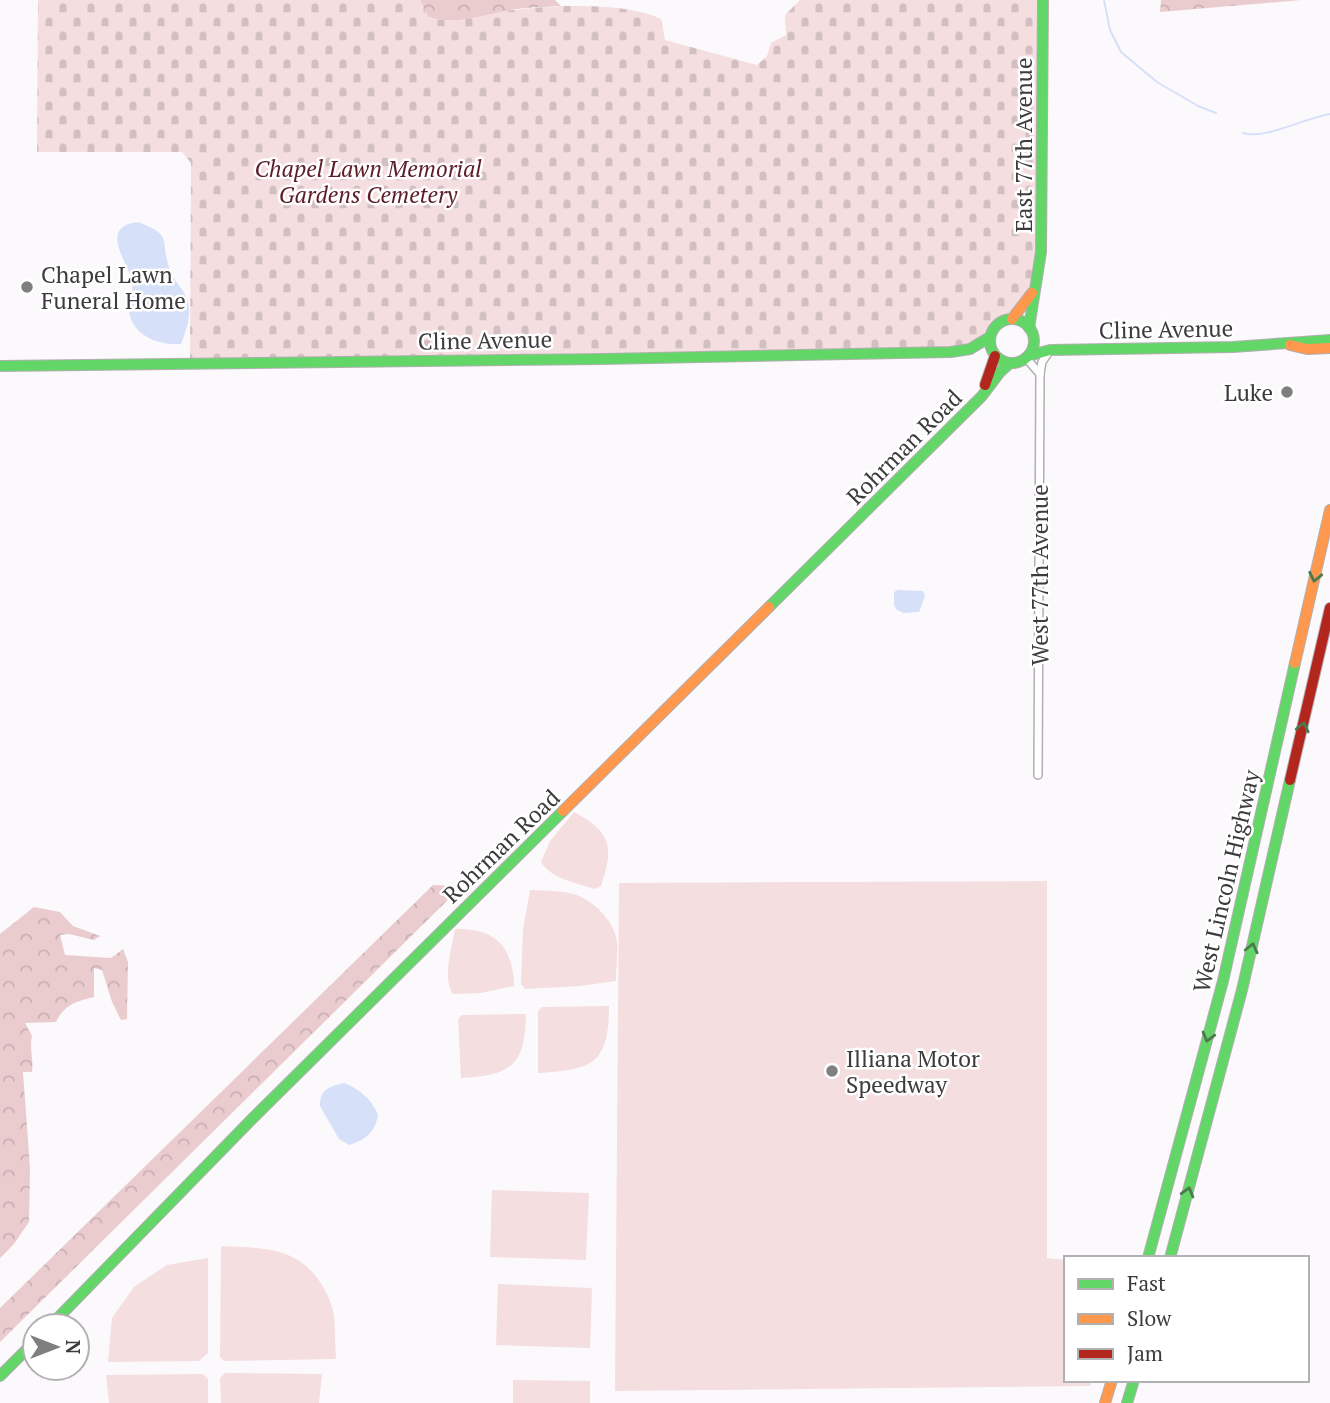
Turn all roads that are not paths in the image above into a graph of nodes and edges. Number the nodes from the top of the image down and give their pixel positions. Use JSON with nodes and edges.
{"nodes":[{"id":1,"x":1043,"y":0,"type":"edge"},
{"id":2,"x":1034,"y":290,"type":"junction"},
{"id":3,"x":1012,"y":319,"type":"junction"},
{"id":4,"x":1030,"y":330,"type":"junction"},
{"id":5,"x":990,"y":337,"type":"junction"},
{"id":6,"x":1330,"y":340,"type":"edge"},
{"id":7,"x":1282,"y":344,"type":"junction"},
{"id":8,"x":1330,"y":348,"type":"edge"},
{"id":9,"x":970,"y":349,"type":"junction"},
{"id":10,"x":1050,"y":350,"type":"junction"},
{"id":11,"x":995,"y":356,"type":"junction"},
{"id":12,"x":1027,"y":357,"type":"junction"},
{"id":13,"x":1010,"y":363,"type":"junction"},
{"id":14,"x":0,"y":366,"type":"edge"},
{"id":15,"x":1040,"y":374,"type":"junction"},
{"id":16,"x":982,"y":396,"type":"junction"},
{"id":17,"x":1330,"y":510,"type":"edge"},
{"id":18,"x":1330,"y":608,"type":"edge"},
{"id":19,"x":1038,"y":775,"type":"dead end"},
{"id":20,"x":1149,"y":1256,"type":"edge"},
{"id":21,"x":1171,"y":1256,"type":"edge"},
{"id":22,"x":64,"y":1312,"type":"edge"},
{"id":23,"x":21,"y":1355,"type":"edge"},
{"id":24,"x":0,"y":1376,"type":"edge"},
{"id":25,"x":1111,"y":1382,"type":"edge"},
{"id":26,"x":1132,"y":1382,"type":"edge"},
{"id":27,"x":1105,"y":1403,"type":"edge"},
{"id":28,"x":1127,"y":1403,"type":"edge"}],
"edges":[{"from":1,"to":2,"type":"street","name":"East 77th Avenue"},
{"from":2,"to":3,"type":"street","name":"East 77th Avenue"},
{"from":2,"to":4,"type":"street","name":"East 77th Avenue"},
{"from":3,"to":4,"type":"street"},
{"from":3,"to":5,"type":"street"},
{"from":4,"to":10,"type":"street"},
{"from":4,"to":12,"type":"street"},
{"from":5,"to":9,"type":"street","name":"Cline Avenue"},
{"from":5,"to":11,"type":"street"},
{"from":6,"to":7,"type":"street","name":"Cline Avenue"},
{"from":7,"to":8,"type":"street","name":"Cline Avenue"},
{"from":7,"to":10,"type":"street","name":"Cline Avenue"},
{"from":9,"to":11,"type":"street","name":"Cline Avenue"},
{"from":9,"to":14,"type":"street","name":"Cline Avenue"},
{"from":10,"to":12,"type":"street","name":"Cline Avenue"},
{"from":10,"to":15,"type":"street","name":"West 77th Avenue"},
{"from":11,"to":13,"type":"street"},
{"from":11,"to":16,"type":"street","name":"Rohrman Road"},
{"from":12,"to":13,"type":"street"},
{"from":12,"to":15,"type":"street"},
{"from":13,"to":16,"type":"street","name":"Rohrman Road"},
{"from":15,"to":19,"type":"street","name":"West 77th Avenue"},
{"from":16,"to":22,"type":"street","name":"Rohrman Road"},
{"from":17,"to":20,"type":"street","name":"West Lincoln Highway","one_way":true},
{"from":21,"to":18,"type":"street","name":"West Lincoln Highway","one_way":true},
{"from":23,"to":24,"type":"street"},
{"from":25,"to":27,"type":"street"},
{"from":26,"to":28,"type":"street"}]}
